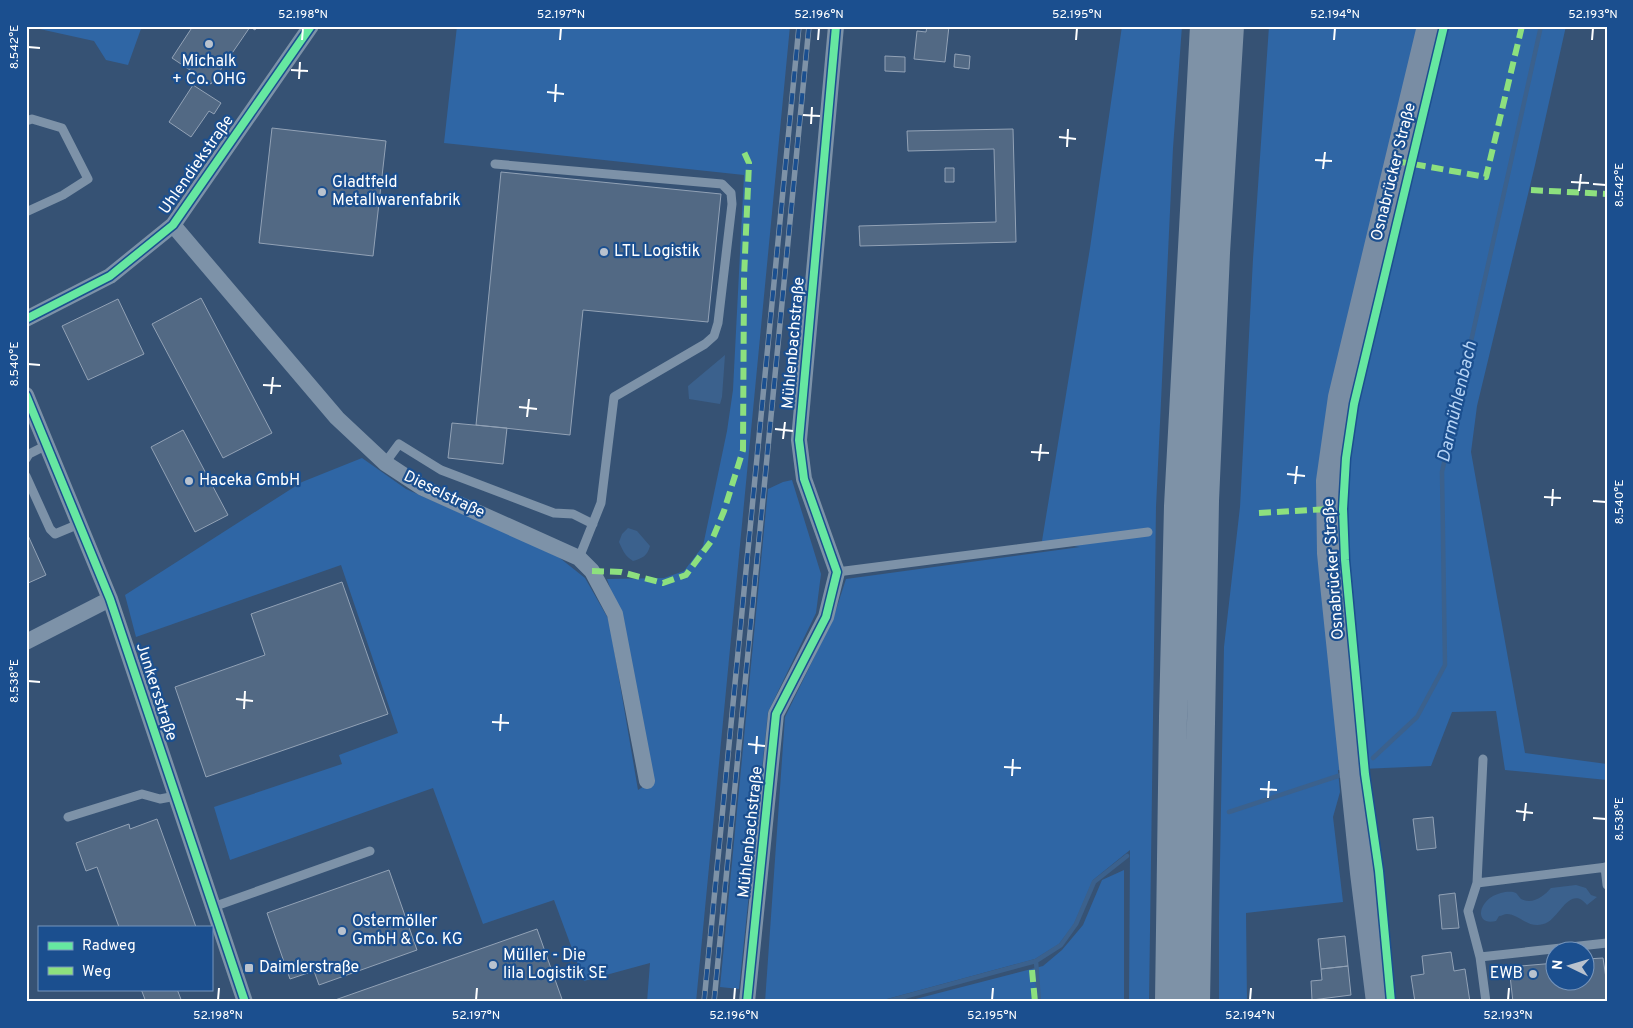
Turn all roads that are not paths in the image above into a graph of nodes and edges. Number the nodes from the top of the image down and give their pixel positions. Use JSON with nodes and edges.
{"nodes":[{"id":1,"x":311,"y":26,"type":"edge"},
{"id":2,"x":836,"y":26,"type":"edge"},
{"id":3,"x":1204,"y":26,"type":"edge"},
{"id":4,"x":1230,"y":26,"type":"edge"},
{"id":5,"x":1429,"y":26,"type":"edge"},
{"id":6,"x":26,"y":121,"type":"edge"},
{"id":7,"x":495,"y":164,"type":"dead end"},
{"id":8,"x":26,"y":212,"type":"edge"},
{"id":9,"x":173,"y":225,"type":"junction"},
{"id":10,"x":26,"y":320,"type":"edge"},
{"id":11,"x":26,"y":395,"type":"edge"},
{"id":12,"x":47,"y":445,"type":"junction"},
{"id":13,"x":26,"y":459,"type":"edge"},
{"id":14,"x":385,"y":464,"type":"junction"},
{"id":15,"x":26,"y":476,"type":"edge"},
{"id":16,"x":79,"y":524,"type":"junction"},
{"id":17,"x":593,"y":524,"type":"junction"},
{"id":18,"x":1148,"y":532,"type":"dead end"},
{"id":19,"x":579,"y":558,"type":"junction"},
{"id":20,"x":837,"y":572,"type":"junction"},
{"id":21,"x":110,"y":599,"type":"junction"},
{"id":22,"x":26,"y":642,"type":"edge"},
{"id":23,"x":1483,"y":759,"type":"dead end"},
{"id":24,"x":647,"y":781,"type":"dead end"},
{"id":25,"x":176,"y":796,"type":"junction"},
{"id":26,"x":68,"y":817,"type":"dead end"},
{"id":27,"x":370,"y":851,"type":"dead end"},
{"id":28,"x":1606,"y":867,"type":"edge"},
{"id":29,"x":1477,"y":883,"type":"junction"},
{"id":30,"x":1607,"y":885,"type":"edge"},
{"id":31,"x":213,"y":907,"type":"junction"},
{"id":32,"x":1607,"y":943,"type":"edge"},
{"id":33,"x":1480,"y":957,"type":"junction"},
{"id":34,"x":245,"y":1002,"type":"edge"},
{"id":35,"x":747,"y":1002,"type":"edge"},
{"id":36,"x":1169,"y":1002,"type":"edge"},
{"id":37,"x":1196,"y":1002,"type":"edge"},
{"id":38,"x":1378,"y":1002,"type":"edge"},
{"id":39,"x":1486,"y":1002,"type":"edge"}],
"edges":[{"from":1,"to":9,"type":"street","name":"Uhlendiekstraße"},
{"from":2,"to":20,"type":"street","name":"Mühlenbachstraße"},
{"from":3,"to":36,"type":"highway"},
{"from":4,"to":37,"type":"highway"},
{"from":5,"to":38,"type":"main road","name":"Osnabrücker Straße"},
{"from":6,"to":8,"type":"lane"},
{"from":7,"to":17,"type":"lane"},
{"from":9,"to":10,"type":"street","name":"Uhlendiekstraße"},
{"from":9,"to":14,"type":"street","name":"Dieselstraße"},
{"from":11,"to":12,"type":"street","name":"Junkersstraße"},
{"from":12,"to":13,"type":"lane"},
{"from":12,"to":16,"type":"street","name":"Junkersstraße"},
{"from":14,"to":17,"type":"lane"},
{"from":14,"to":19,"type":"street","name":"Dieselstraße"},
{"from":15,"to":16,"type":"lane"},
{"from":16,"to":21,"type":"street","name":"Junkersstraße"},
{"from":17,"to":19,"type":"lane"},
{"from":18,"to":20,"type":"lane"},
{"from":19,"to":24,"type":"street","name":"Dieselstraße"},
{"from":20,"to":35,"type":"street","name":"Mühlenbachstraße"},
{"from":21,"to":22,"type":"street"},
{"from":21,"to":25,"type":"street","name":"Junkersstraße"},
{"from":23,"to":29,"type":"lane"},
{"from":25,"to":26,"type":"lane"},
{"from":25,"to":31,"type":"street","name":"Junkersstraße"},
{"from":27,"to":31,"type":"lane"},
{"from":28,"to":29,"type":"lane"},
{"from":28,"to":30,"type":"lane"},
{"from":29,"to":33,"type":"lane"},
{"from":31,"to":34,"type":"street","name":"Junkersstraße"},
{"from":32,"to":33,"type":"lane"},
{"from":33,"to":39,"type":"lane"}]}
